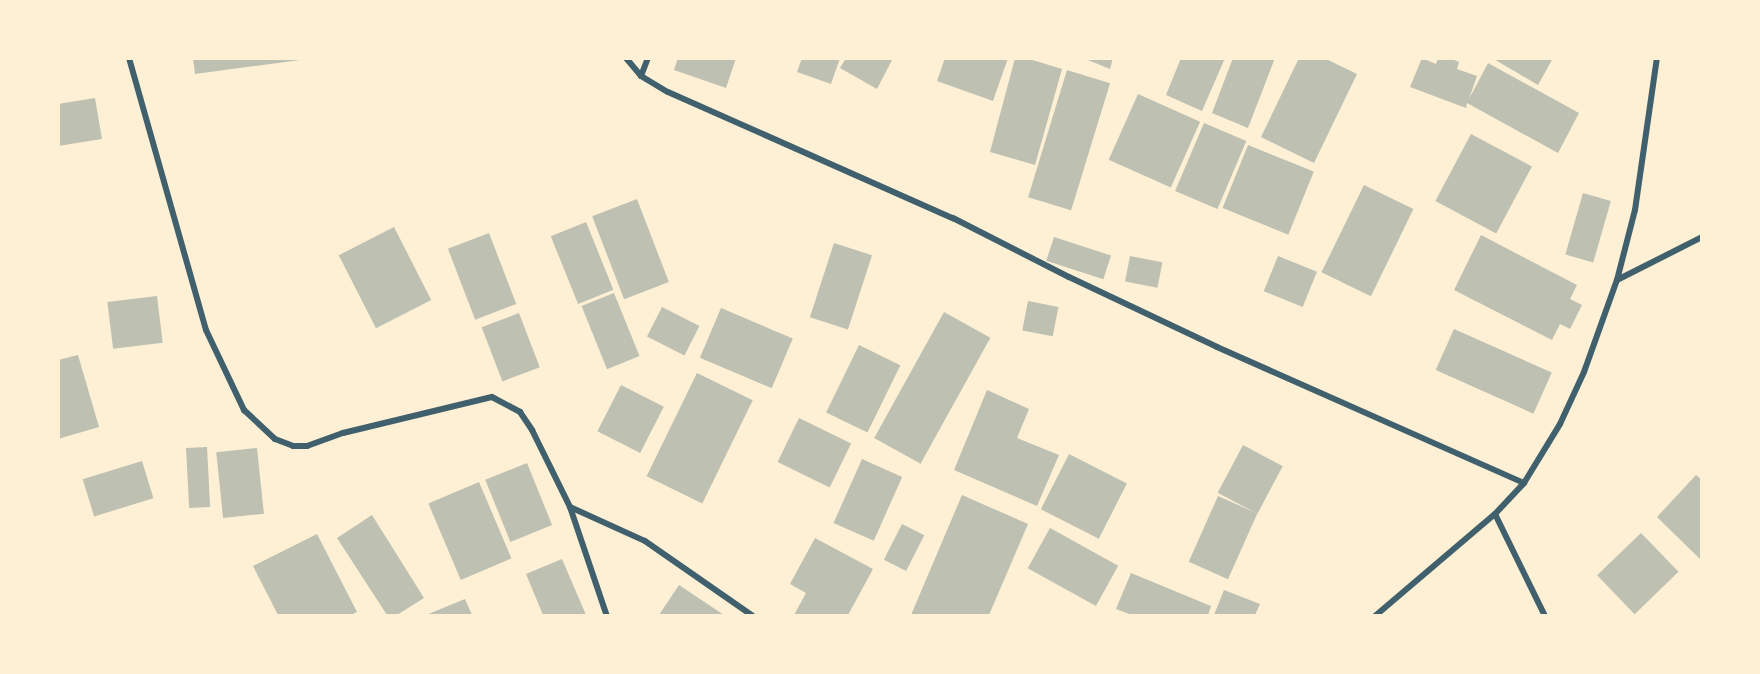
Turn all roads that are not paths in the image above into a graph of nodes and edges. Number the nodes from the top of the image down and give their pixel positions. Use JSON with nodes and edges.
{"nodes":[{"id":1,"x":129,"y":58,"type":"edge"},
{"id":2,"x":626,"y":58,"type":"edge"},
{"id":3,"x":648,"y":58,"type":"edge"},
{"id":4,"x":1655,"y":59,"type":"edge"},
{"id":5,"x":641,"y":76,"type":"junction"},
{"id":6,"x":1701,"y":237,"type":"edge"},
{"id":7,"x":1617,"y":280,"type":"junction"},
{"id":8,"x":1524,"y":483,"type":"junction"},
{"id":9,"x":570,"y":507,"type":"junction"},
{"id":10,"x":1495,"y":514,"type":"junction"},
{"id":11,"x":607,"y":615,"type":"edge"},
{"id":12,"x":753,"y":615,"type":"edge"},
{"id":13,"x":1375,"y":615,"type":"edge"},
{"id":14,"x":1545,"y":615,"type":"edge"}],
"edges":[{"from":1,"to":9,"type":"street"},
{"from":2,"to":5,"type":"street"},
{"from":3,"to":5,"type":"street"},
{"from":4,"to":7,"type":"street"},
{"from":5,"to":8,"type":"street"},
{"from":6,"to":7,"type":"street"},
{"from":7,"to":8,"type":"street"},
{"from":8,"to":10,"type":"street"},
{"from":9,"to":11,"type":"street"},
{"from":9,"to":12,"type":"street"},
{"from":10,"to":13,"type":"street"},
{"from":10,"to":14,"type":"street"}]}
